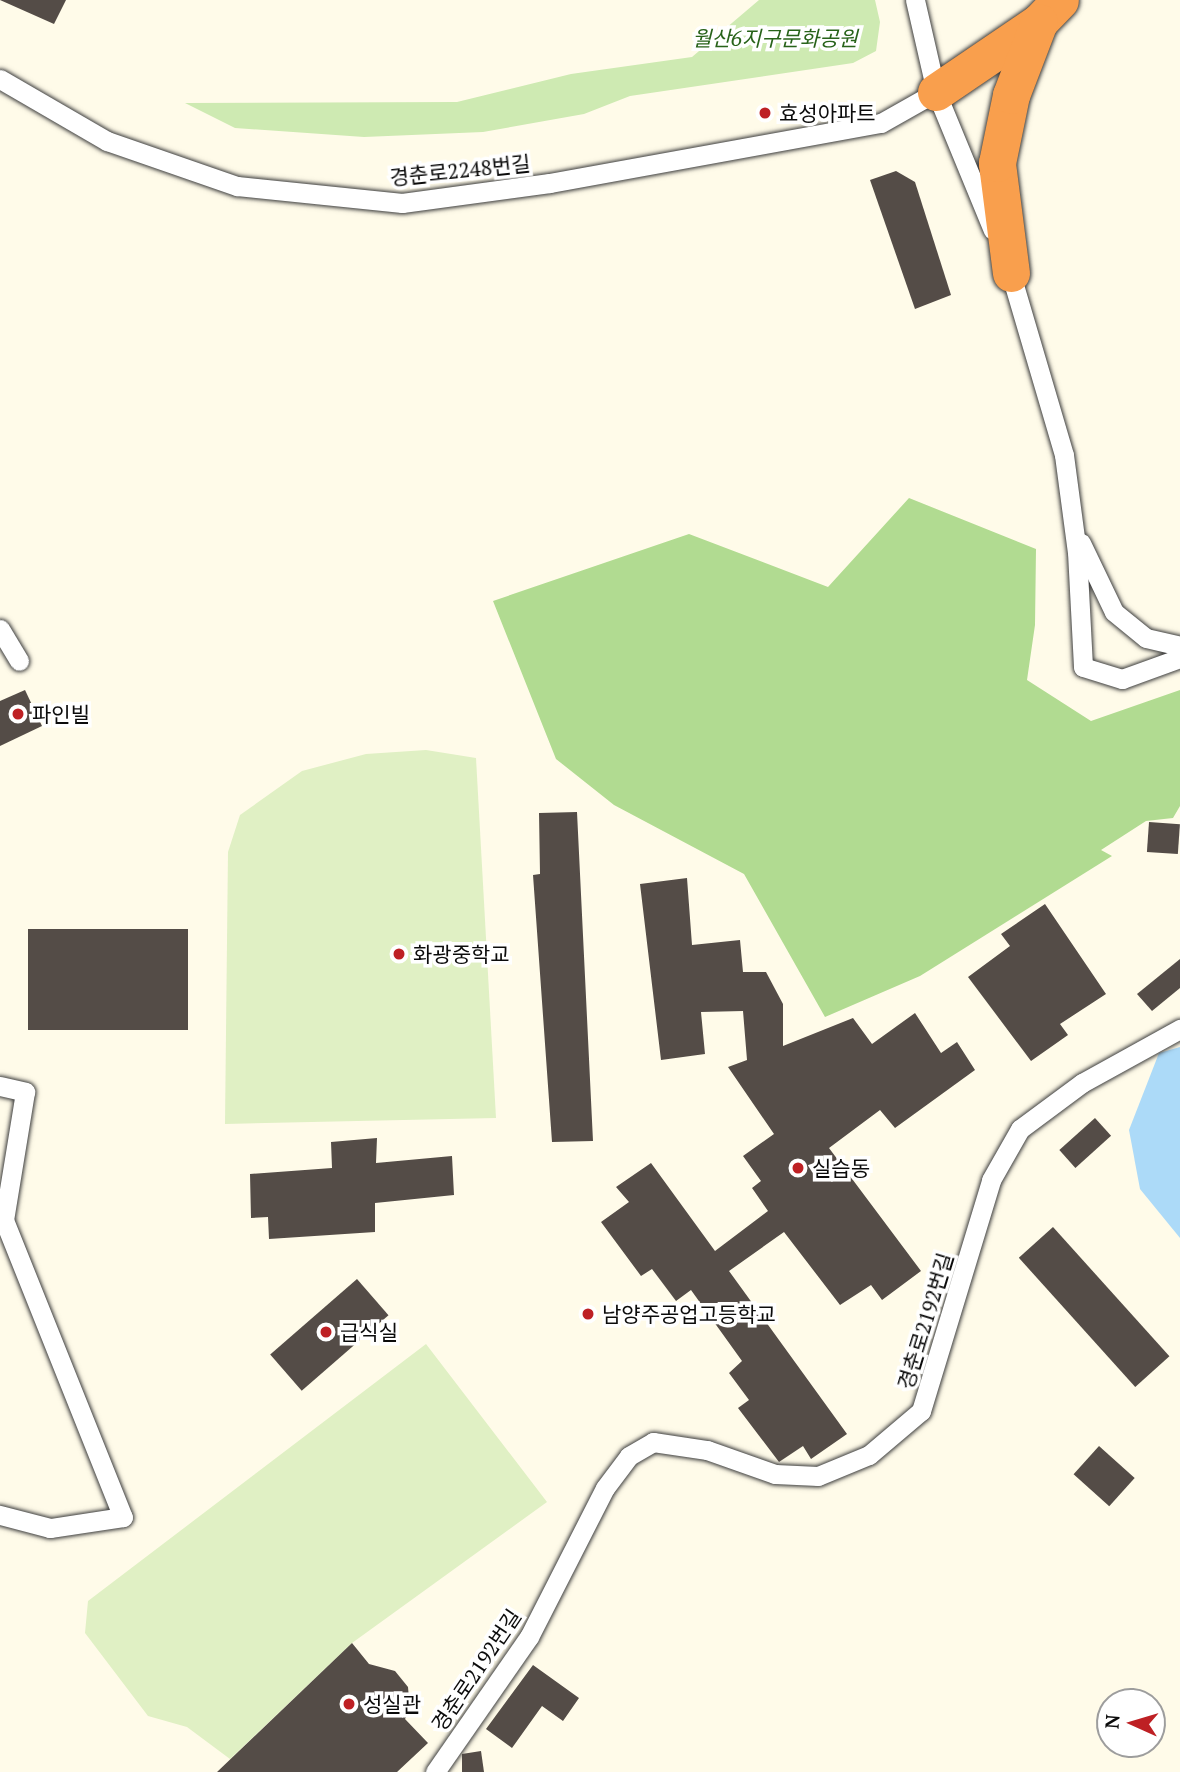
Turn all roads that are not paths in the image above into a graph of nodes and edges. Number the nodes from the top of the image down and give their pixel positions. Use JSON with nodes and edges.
{"nodes":[{"id":1,"x":915,"y":0,"type":"edge"},
{"id":2,"x":1043,"y":7,"type":"edge"},
{"id":3,"x":0,"y":79,"type":"edge"},
{"id":4,"x":936,"y":92,"type":"junction"},
{"id":5,"x":1011,"y":273,"type":"junction"},
{"id":6,"x":1073,"y":522,"type":"junction"},
{"id":7,"x":0,"y":629,"type":"edge"},
{"id":8,"x":1180,"y":646,"type":"edge"},
{"id":9,"x":1180,"y":658,"type":"edge"},
{"id":10,"x":19,"y":661,"type":"dead end"},
{"id":11,"x":1180,"y":1029,"type":"edge"},
{"id":12,"x":0,"y":1086,"type":"edge"},
{"id":13,"x":0,"y":1515,"type":"edge"},
{"id":14,"x":435,"y":1772,"type":"edge"}],
"edges":[{"from":1,"to":4,"type":"street"},
{"from":2,"to":4,"type":"highway"},
{"from":2,"to":5,"type":"highway"},
{"from":3,"to":4,"type":"street","name":"경춘로2248번길"},
{"from":4,"to":5,"type":"street"},
{"from":5,"to":6,"type":"street"},
{"from":6,"to":8,"type":"street"},
{"from":6,"to":9,"type":"street"},
{"from":7,"to":10,"type":"street"},
{"from":11,"to":14,"type":"street","name":"경춘로2192번길"},
{"from":12,"to":13,"type":"street"}]}
